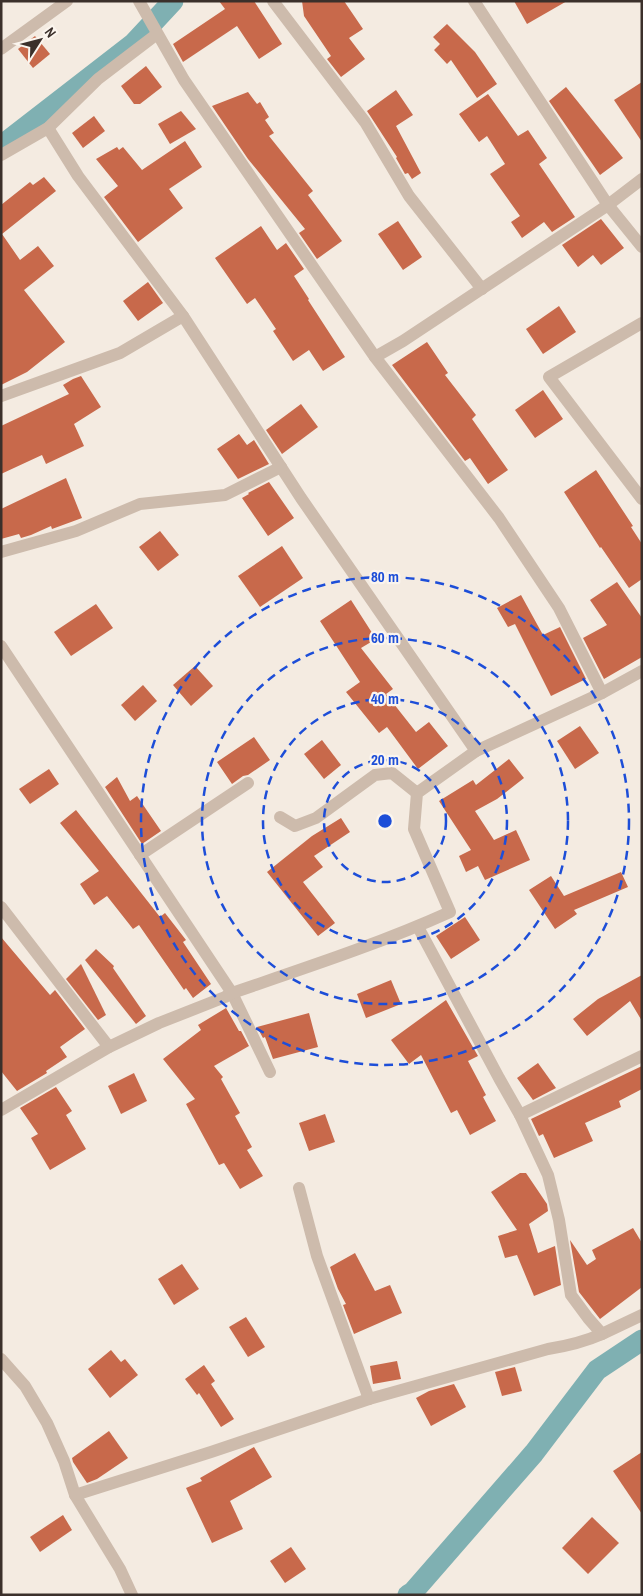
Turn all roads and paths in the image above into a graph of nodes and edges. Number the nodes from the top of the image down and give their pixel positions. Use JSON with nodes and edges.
{"nodes":[{"id":1,"x":67,"y":1,"type":"edge"},
{"id":2,"x":139,"y":1,"type":"edge"},
{"id":3,"x":273,"y":1,"type":"edge"},
{"id":4,"x":474,"y":1,"type":"edge"},
{"id":5,"x":158,"y":34,"type":"junction"},
{"id":6,"x":1,"y":49,"type":"edge"},
{"id":7,"x":48,"y":128,"type":"junction"},
{"id":8,"x":1,"y":155,"type":"edge"},
{"id":9,"x":642,"y":179,"type":"edge"},
{"id":10,"x":608,"y":205,"type":"junction"},
{"id":11,"x":642,"y":248,"type":"edge"},
{"id":12,"x":482,"y":289,"type":"junction"},
{"id":13,"x":184,"y":316,"type":"junction"},
{"id":14,"x":642,"y":323,"type":"edge"},
{"id":15,"x":375,"y":357,"type":"junction"},
{"id":16,"x":1,"y":396,"type":"edge"},
{"id":17,"x":281,"y":467,"type":"junction"},
{"id":18,"x":642,"y":499,"type":"edge"},
{"id":19,"x":1,"y":552,"type":"edge"},
{"id":20,"x":1,"y":646,"type":"edge"},
{"id":21,"x":642,"y":671,"type":"edge"},
{"id":22,"x":602,"y":693,"type":"junction"},
{"id":23,"x":476,"y":751,"type":"junction"},
{"id":24,"x":248,"y":783,"type":"dead end"},
{"id":25,"x":417,"y":793,"type":"junction"},
{"id":26,"x":280,"y":817,"type":"dead end"},
{"id":27,"x":140,"y":856,"type":"junction"},
{"id":28,"x":1,"y":907,"type":"edge"},
{"id":29,"x":418,"y":926,"type":"junction"},
{"id":30,"x":232,"y":993,"type":"junction"},
{"id":31,"x":109,"y":1047,"type":"junction"},
{"id":32,"x":642,"y":1056,"type":"edge"},
{"id":33,"x":270,"y":1072,"type":"dead end"},
{"id":34,"x":1,"y":1110,"type":"edge"},
{"id":35,"x":520,"y":1115,"type":"junction"},
{"id":36,"x":299,"y":1188,"type":"dead end"},
{"id":37,"x":642,"y":1316,"type":"edge"},
{"id":38,"x":602,"y":1334,"type":"junction"},
{"id":39,"x":1,"y":1359,"type":"edge"},
{"id":40,"x":369,"y":1399,"type":"junction"},
{"id":41,"x":75,"y":1495,"type":"junction"},
{"id":42,"x":132,"y":1595,"type":"edge"}],
"edges":[{"from":1,"to":6,"type":"street"},
{"from":2,"to":5,"type":"street"},
{"from":3,"to":12,"type":"street"},
{"from":4,"to":10,"type":"street"},
{"from":5,"to":7,"type":"street"},
{"from":5,"to":15,"type":"street"},
{"from":7,"to":8,"type":"street"},
{"from":7,"to":13,"type":"street"},
{"from":9,"to":10,"type":"street"},
{"from":10,"to":11,"type":"street"},
{"from":10,"to":12,"type":"street"},
{"from":12,"to":15,"type":"street"},
{"from":13,"to":16,"type":"street"},
{"from":13,"to":17,"type":"street"},
{"from":14,"to":18,"type":"street"},
{"from":15,"to":22,"type":"street"},
{"from":17,"to":19,"type":"street"},
{"from":17,"to":23,"type":"street"},
{"from":20,"to":27,"type":"street"},
{"from":21,"to":22,"type":"street"},
{"from":22,"to":23,"type":"street"},
{"from":23,"to":25,"type":"street"},
{"from":24,"to":27,"type":"street"},
{"from":25,"to":26,"type":"street"},
{"from":25,"to":29,"type":"street"},
{"from":27,"to":30,"type":"street"},
{"from":28,"to":31,"type":"street"},
{"from":29,"to":30,"type":"street"},
{"from":29,"to":35,"type":"street"},
{"from":30,"to":31,"type":"street"},
{"from":30,"to":33,"type":"street"},
{"from":31,"to":34,"type":"street"},
{"from":32,"to":35,"type":"street"},
{"from":35,"to":38,"type":"street"},
{"from":36,"to":40,"type":"street"},
{"from":37,"to":38,"type":"street"},
{"from":38,"to":40,"type":"street"},
{"from":39,"to":41,"type":"street"},
{"from":40,"to":41,"type":"street"},
{"from":41,"to":42,"type":"street"}]}
